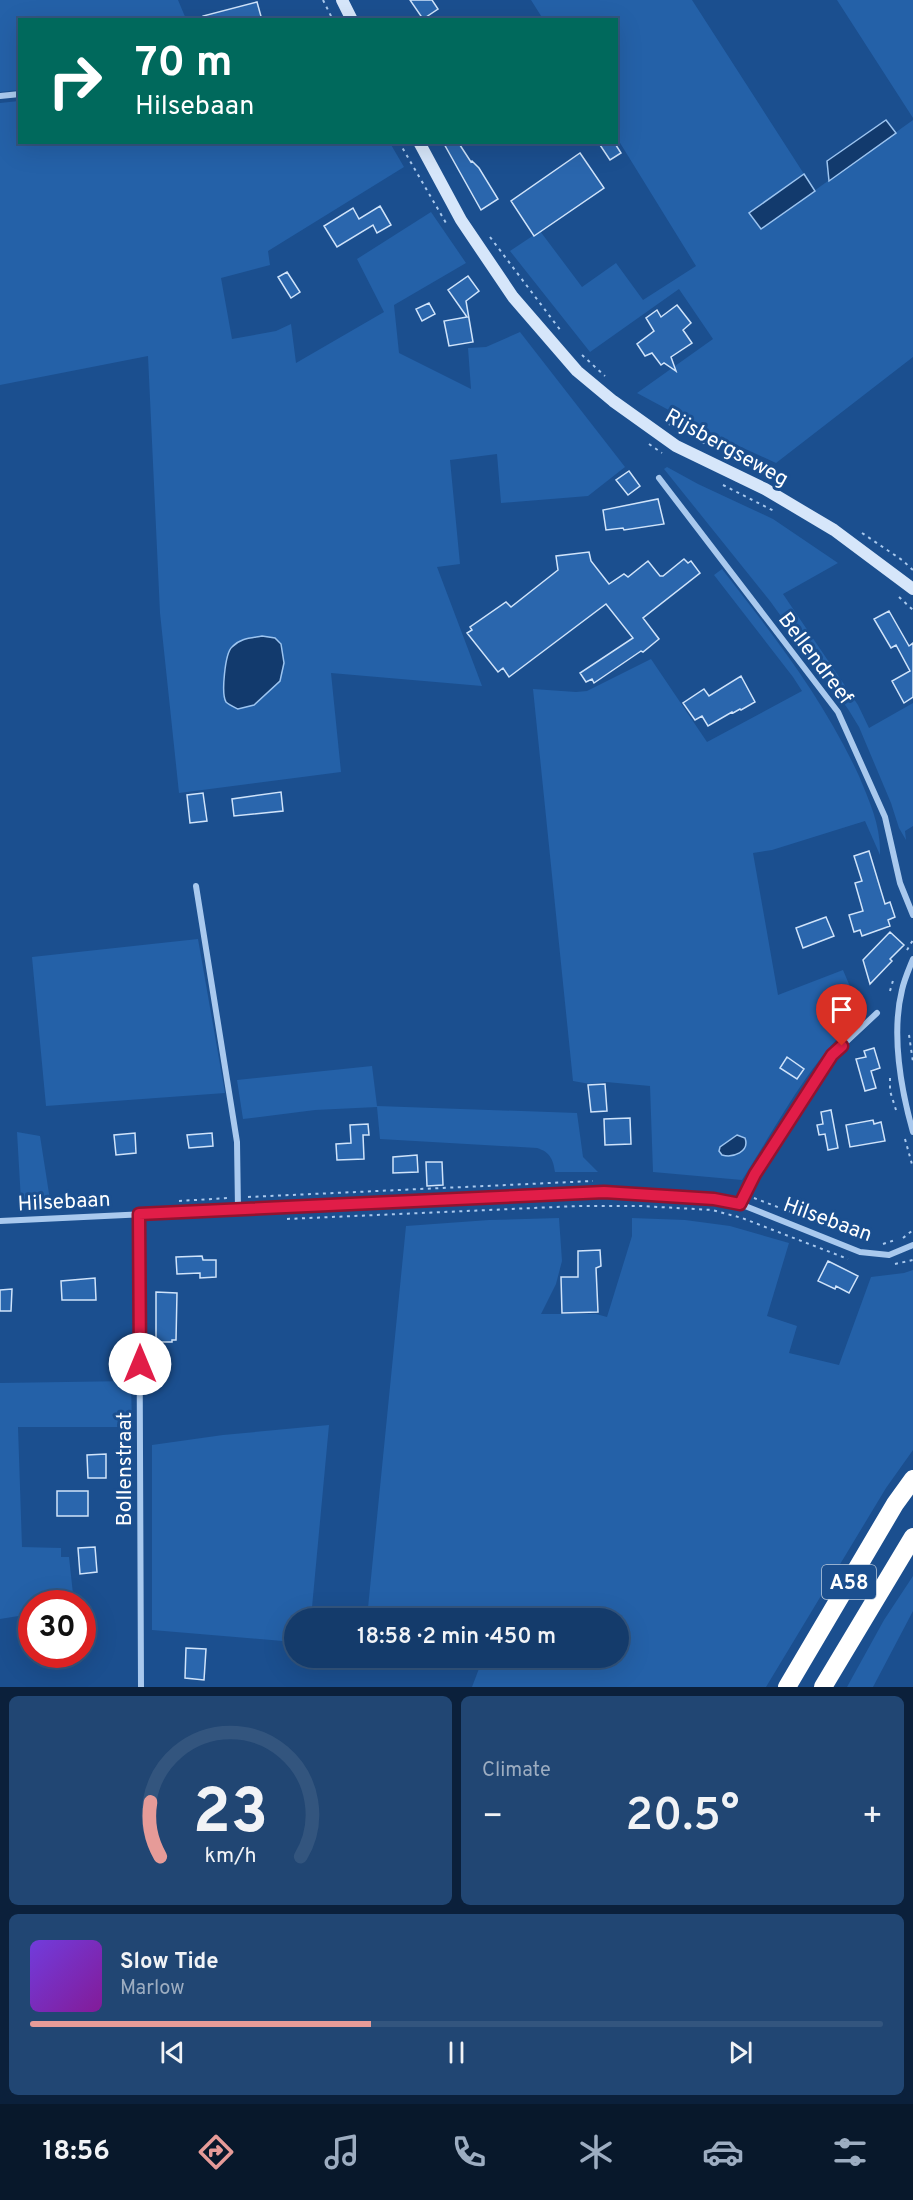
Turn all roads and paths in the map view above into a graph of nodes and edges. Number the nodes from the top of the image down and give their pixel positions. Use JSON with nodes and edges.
{"nodes":[{"id":1,"x":323,"y":0,"type":"edge"},
{"id":2,"x":342,"y":0,"type":"edge"},
{"id":3,"x":332,"y":18,"type":"edge"},
{"id":4,"x":351,"y":18,"type":"edge"},
{"id":5,"x":18,"y":94,"type":"edge"},
{"id":6,"x":0,"y":96,"type":"edge"},
{"id":7,"x":419,"y":144,"type":"edge"},
{"id":8,"x":490,"y":237,"type":"dead end"},
{"id":9,"x":567,"y":339,"type":"dead end"},
{"id":10,"x":574,"y":348,"type":"dead end"},
{"id":11,"x":607,"y":378,"type":"dead end"},
{"id":12,"x":661,"y":419,"type":"dead end"},
{"id":13,"x":712,"y":448,"type":"dead end"},
{"id":14,"x":659,"y":478,"type":"dead end"},
{"id":15,"x":854,"y":528,"type":"dead end"},
{"id":16,"x":913,"y":570,"type":"edge"},
{"id":17,"x":913,"y":589,"type":"edge"},
{"id":18,"x":196,"y":886,"type":"dead end"},
{"id":19,"x":913,"y":915,"type":"edge"},
{"id":20,"x":913,"y":959,"type":"edge"},
{"id":21,"x":877,"y":1013,"type":"dead end"},
{"id":22,"x":908,"y":1028,"type":"dead end"},
{"id":23,"x":913,"y":1062,"type":"edge"},
{"id":24,"x":913,"y":1132,"type":"edge"},
{"id":25,"x":744,"y":1196,"type":"junction"},
{"id":26,"x":740,"y":1204,"type":"junction"},
{"id":27,"x":238,"y":1209,"type":"junction"},
{"id":28,"x":139,"y":1214,"type":"junction"},
{"id":29,"x":734,"y":1216,"type":"dead end"},
{"id":30,"x":287,"y":1219,"type":"dead end"},
{"id":31,"x":0,"y":1221,"type":"edge"},
{"id":32,"x":913,"y":1230,"type":"edge"},
{"id":33,"x":913,"y":1245,"type":"edge"},
{"id":34,"x":913,"y":1479,"type":"edge"},
{"id":35,"x":913,"y":1537,"type":"edge"},
{"id":36,"x":141,"y":1687,"type":"edge"},
{"id":37,"x":788,"y":1687,"type":"edge"},
{"id":38,"x":823,"y":1687,"type":"edge"}],
"edges":[{"from":1,"to":3,"type":"path"},
{"from":2,"to":4,"type":"main road"},
{"from":5,"to":6,"type":"street"},
{"from":7,"to":17,"type":"main road","name":"Rijsbergseweg"},
{"from":8,"to":9,"type":"path"},
{"from":10,"to":11,"type":"path"},
{"from":12,"to":13,"type":"path","name":"Rijsbergseweg"},
{"from":14,"to":19,"type":"street","name":"Bellendreef"},
{"from":15,"to":16,"type":"path"},
{"from":18,"to":27,"type":"street"},
{"from":20,"to":24,"type":"street"},
{"from":21,"to":25,"type":"street"},
{"from":22,"to":23,"type":"path"},
{"from":25,"to":26,"type":"street"},
{"from":25,"to":32,"type":"path","name":"Hilsebaan"},
{"from":26,"to":27,"type":"street","name":"Hilsebaan"},
{"from":26,"to":33,"type":"street","name":"Hilsebaan"},
{"from":27,"to":28,"type":"street","name":"Hilsebaan"},
{"from":28,"to":31,"type":"street","name":"Hilsebaan"},
{"from":28,"to":36,"type":"street","name":"Bollenstraat"},
{"from":29,"to":30,"type":"path"},
{"from":34,"to":37,"type":"highway","number":"A58"},
{"from":35,"to":38,"type":"highway","number":"A58"}]}
